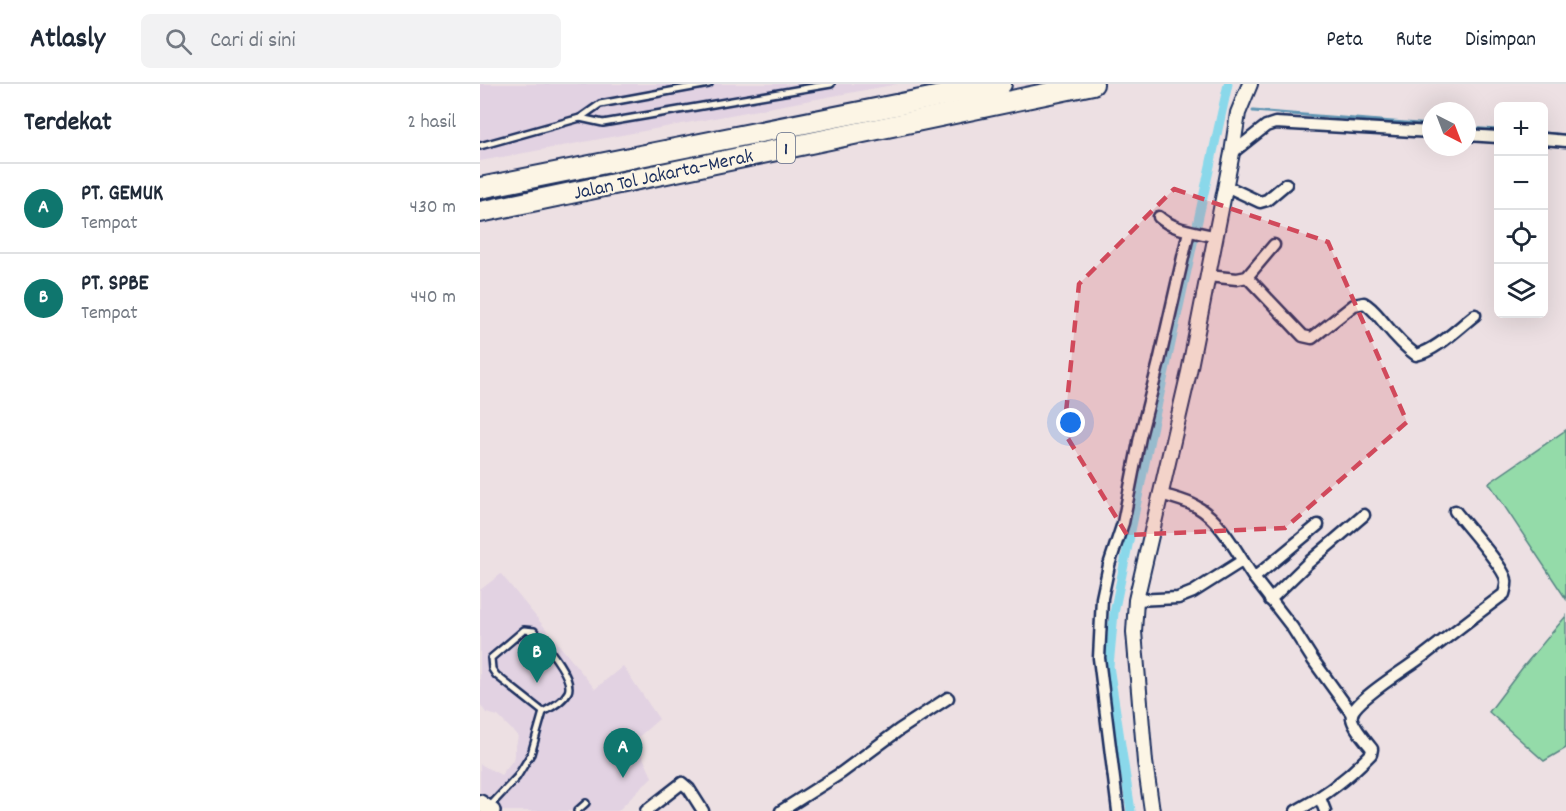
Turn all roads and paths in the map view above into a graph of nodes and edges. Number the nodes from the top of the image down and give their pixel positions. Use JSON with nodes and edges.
{"nodes":[{"id":1,"x":709,"y":84,"type":"edge"},
{"id":2,"x":831,"y":84,"type":"edge"},
{"id":3,"x":1001,"y":84,"type":"edge"},
{"id":4,"x":1093,"y":84,"type":"edge"},
{"id":5,"x":1250,"y":84,"type":"edge"},
{"id":6,"x":580,"y":118,"type":"junction"},
{"id":7,"x":1422,"y":131,"type":"edge"},
{"id":8,"x":1476,"y":136,"type":"edge"},
{"id":9,"x":1494,"y":137,"type":"edge"},
{"id":10,"x":1548,"y":140,"type":"edge"},
{"id":11,"x":1566,"y":141,"type":"edge"},
{"id":12,"x":480,"y":146,"type":"edge"},
{"id":13,"x":1232,"y":153,"type":"junction"},
{"id":14,"x":1286,"y":184,"type":"dead end"},
{"id":15,"x":1226,"y":186,"type":"junction"},
{"id":16,"x":480,"y":188,"type":"edge"},
{"id":17,"x":480,"y":212,"type":"edge"},
{"id":18,"x":1159,"y":217,"type":"dead end"},
{"id":19,"x":1191,"y":232,"type":"junction"},
{"id":20,"x":1213,"y":236,"type":"junction"},
{"id":21,"x":1274,"y":245,"type":"dead end"},
{"id":22,"x":1208,"y":276,"type":"junction"},
{"id":23,"x":1247,"y":277,"type":"junction"},
{"id":24,"x":1475,"y":315,"type":"dead end"},
{"id":25,"x":1161,"y":494,"type":"junction"},
{"id":26,"x":1455,"y":511,"type":"dead end"},
{"id":27,"x":1364,"y":515,"type":"dead end"},
{"id":28,"x":1318,"y":525,"type":"dead end"},
{"id":29,"x":1242,"y":561,"type":"junction"},
{"id":30,"x":1254,"y":578,"type":"junction"},
{"id":31,"x":1136,"y":600,"type":"junction"},
{"id":32,"x":1270,"y":600,"type":"junction"},
{"id":33,"x":948,"y":698,"type":"dead end"},
{"id":34,"x":543,"y":712,"type":"junction"},
{"id":35,"x":1352,"y":714,"type":"junction"},
{"id":36,"x":1320,"y":798,"type":"junction"},
{"id":37,"x":586,"y":803,"type":"dead end"},
{"id":38,"x":487,"y":807,"type":"edge"},
{"id":39,"x":577,"y":811,"type":"edge"},
{"id":40,"x":646,"y":811,"type":"edge"},
{"id":41,"x":703,"y":811,"type":"edge"},
{"id":42,"x":781,"y":811,"type":"edge"},
{"id":43,"x":1118,"y":811,"type":"edge"},
{"id":44,"x":1152,"y":811,"type":"edge"},
{"id":45,"x":1296,"y":811,"type":"edge"},
{"id":46,"x":1325,"y":811,"type":"edge"}],
"edges":[{"from":1,"to":6,"type":"lane"},
{"from":2,"to":6,"type":"lane"},
{"from":3,"to":16,"type":"highway","name":"Jalan Tol Jakarta–Merak","number":"1"},
{"from":4,"to":17,"type":"highway","name":"Jalan Tol Jakarta–Merak","number":"1"},
{"from":5,"to":13,"type":"street"},
{"from":6,"to":12,"type":"lane"},
{"from":7,"to":13,"type":"street"},
{"from":8,"to":9,"type":"street"},
{"from":10,"to":11,"type":"street"},
{"from":13,"to":15,"type":"street"},
{"from":14,"to":15,"type":"street"},
{"from":15,"to":20,"type":"street"},
{"from":18,"to":19,"type":"street"},
{"from":19,"to":20,"type":"street"},
{"from":19,"to":43,"type":"street"},
{"from":20,"to":22,"type":"street"},
{"from":21,"to":23,"type":"street"},
{"from":22,"to":23,"type":"street"},
{"from":22,"to":25,"type":"street"},
{"from":23,"to":24,"type":"street"},
{"from":25,"to":29,"type":"street"},
{"from":25,"to":31,"type":"street"},
{"from":26,"to":35,"type":"street"},
{"from":27,"to":32,"type":"street"},
{"from":28,"to":30,"type":"street"},
{"from":29,"to":30,"type":"street"},
{"from":29,"to":31,"type":"street"},
{"from":30,"to":32,"type":"street"},
{"from":31,"to":44,"type":"street"},
{"from":32,"to":35,"type":"street"},
{"from":33,"to":42,"type":"street"},
{"from":34,"to":34,"type":"lane"},
{"from":34,"to":38,"type":"lane"},
{"from":35,"to":36,"type":"street"},
{"from":36,"to":45,"type":"street"},
{"from":36,"to":46,"type":"street"},
{"from":37,"to":39,"type":"lane"},
{"from":40,"to":41,"type":"street"}]}
